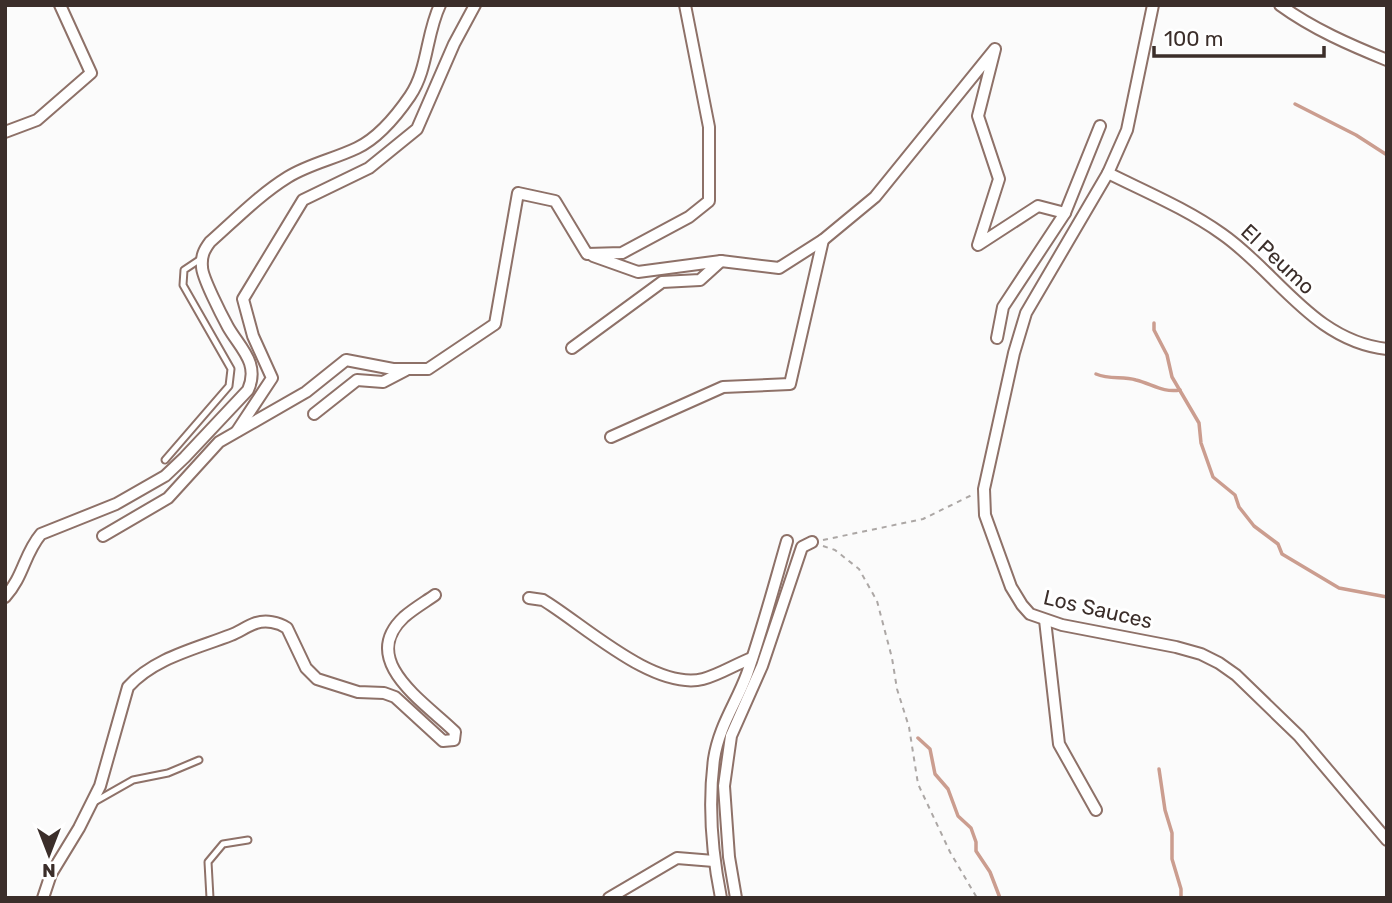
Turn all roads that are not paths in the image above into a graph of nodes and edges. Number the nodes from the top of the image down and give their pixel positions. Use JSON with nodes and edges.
{"nodes":[{"id":1,"x":60,"y":5,"type":"edge"},
{"id":2,"x":440,"y":5,"type":"edge"},
{"id":3,"x":475,"y":5,"type":"edge"},
{"id":4,"x":685,"y":5,"type":"edge"},
{"id":5,"x":1153,"y":5,"type":"edge"},
{"id":6,"x":1280,"y":5,"type":"edge"},
{"id":7,"x":1387,"y":60,"type":"edge"},
{"id":8,"x":1100,"y":126,"type":"dead end"},
{"id":9,"x":5,"y":132,"type":"edge"},
{"id":10,"x":1108,"y":173,"type":"junction"},
{"id":11,"x":1065,"y":213,"type":"junction"},
{"id":12,"x":823,"y":240,"type":"junction"},
{"id":13,"x":587,"y":254,"type":"junction"},
{"id":14,"x":202,"y":258,"type":"junction"},
{"id":15,"x":720,"y":261,"type":"junction"},
{"id":16,"x":998,"y":338,"type":"dead end"},
{"id":17,"x":572,"y":348,"type":"dead end"},
{"id":18,"x":1387,"y":349,"type":"edge"},
{"id":19,"x":409,"y":369,"type":"junction"},
{"id":20,"x":314,"y":414,"type":"dead end"},
{"id":21,"x":235,"y":433,"type":"junction"},
{"id":22,"x":611,"y":437,"type":"dead end"},
{"id":23,"x":165,"y":460,"type":"dead end"},
{"id":24,"x":103,"y":536,"type":"dead end"},
{"id":25,"x":787,"y":541,"type":"dead end"},
{"id":26,"x":812,"y":542,"type":"road end"},
{"id":27,"x":435,"y":595,"type":"dead end"},
{"id":28,"x":5,"y":597,"type":"edge"},
{"id":29,"x":529,"y":598,"type":"dead end"},
{"id":30,"x":1045,"y":620,"type":"junction"},
{"id":31,"x":752,"y":658,"type":"junction"},
{"id":32,"x":199,"y":761,"type":"dead end"},
{"id":33,"x":93,"y":802,"type":"junction"},
{"id":34,"x":1096,"y":810,"type":"dead end"},
{"id":35,"x":248,"y":839,"type":"dead end"},
{"id":36,"x":1387,"y":840,"type":"edge"},
{"id":37,"x":714,"y":862,"type":"junction"},
{"id":38,"x":43,"y":898,"type":"edge"},
{"id":39,"x":210,"y":898,"type":"edge"},
{"id":40,"x":609,"y":898,"type":"edge"},
{"id":41,"x":721,"y":898,"type":"edge"},
{"id":42,"x":736,"y":898,"type":"edge"}],
"edges":[{"from":1,"to":9,"type":"street"},
{"from":2,"to":14,"type":"street"},
{"from":3,"to":21,"type":"street"},
{"from":4,"to":13,"type":"street"},
{"from":5,"to":10,"type":"street","name":"Los Sauces"},
{"from":6,"to":7,"type":"street"},
{"from":8,"to":11,"type":"street"},
{"from":10,"to":18,"type":"street","name":"El Peumo"},
{"from":10,"to":30,"type":"street","name":"Los Sauces"},
{"from":11,"to":12,"type":"street"},
{"from":11,"to":16,"type":"street"},
{"from":12,"to":15,"type":"street"},
{"from":12,"to":22,"type":"street"},
{"from":13,"to":15,"type":"street"},
{"from":13,"to":19,"type":"street"},
{"from":14,"to":23,"type":"lane"},
{"from":14,"to":28,"type":"street"},
{"from":15,"to":17,"type":"street"},
{"from":19,"to":20,"type":"street"},
{"from":19,"to":21,"type":"street"},
{"from":21,"to":24,"type":"street"},
{"from":25,"to":31,"type":"street"},
{"from":26,"to":42,"type":"street"},
{"from":27,"to":33,"type":"street"},
{"from":29,"to":31,"type":"street"},
{"from":30,"to":34,"type":"street"},
{"from":30,"to":36,"type":"street","name":"Los Sauces"},
{"from":31,"to":37,"type":"street"},
{"from":32,"to":33,"type":"lane"},
{"from":33,"to":38,"type":"street"},
{"from":35,"to":39,"type":"lane"},
{"from":37,"to":40,"type":"street"},
{"from":37,"to":41,"type":"street"}]}
